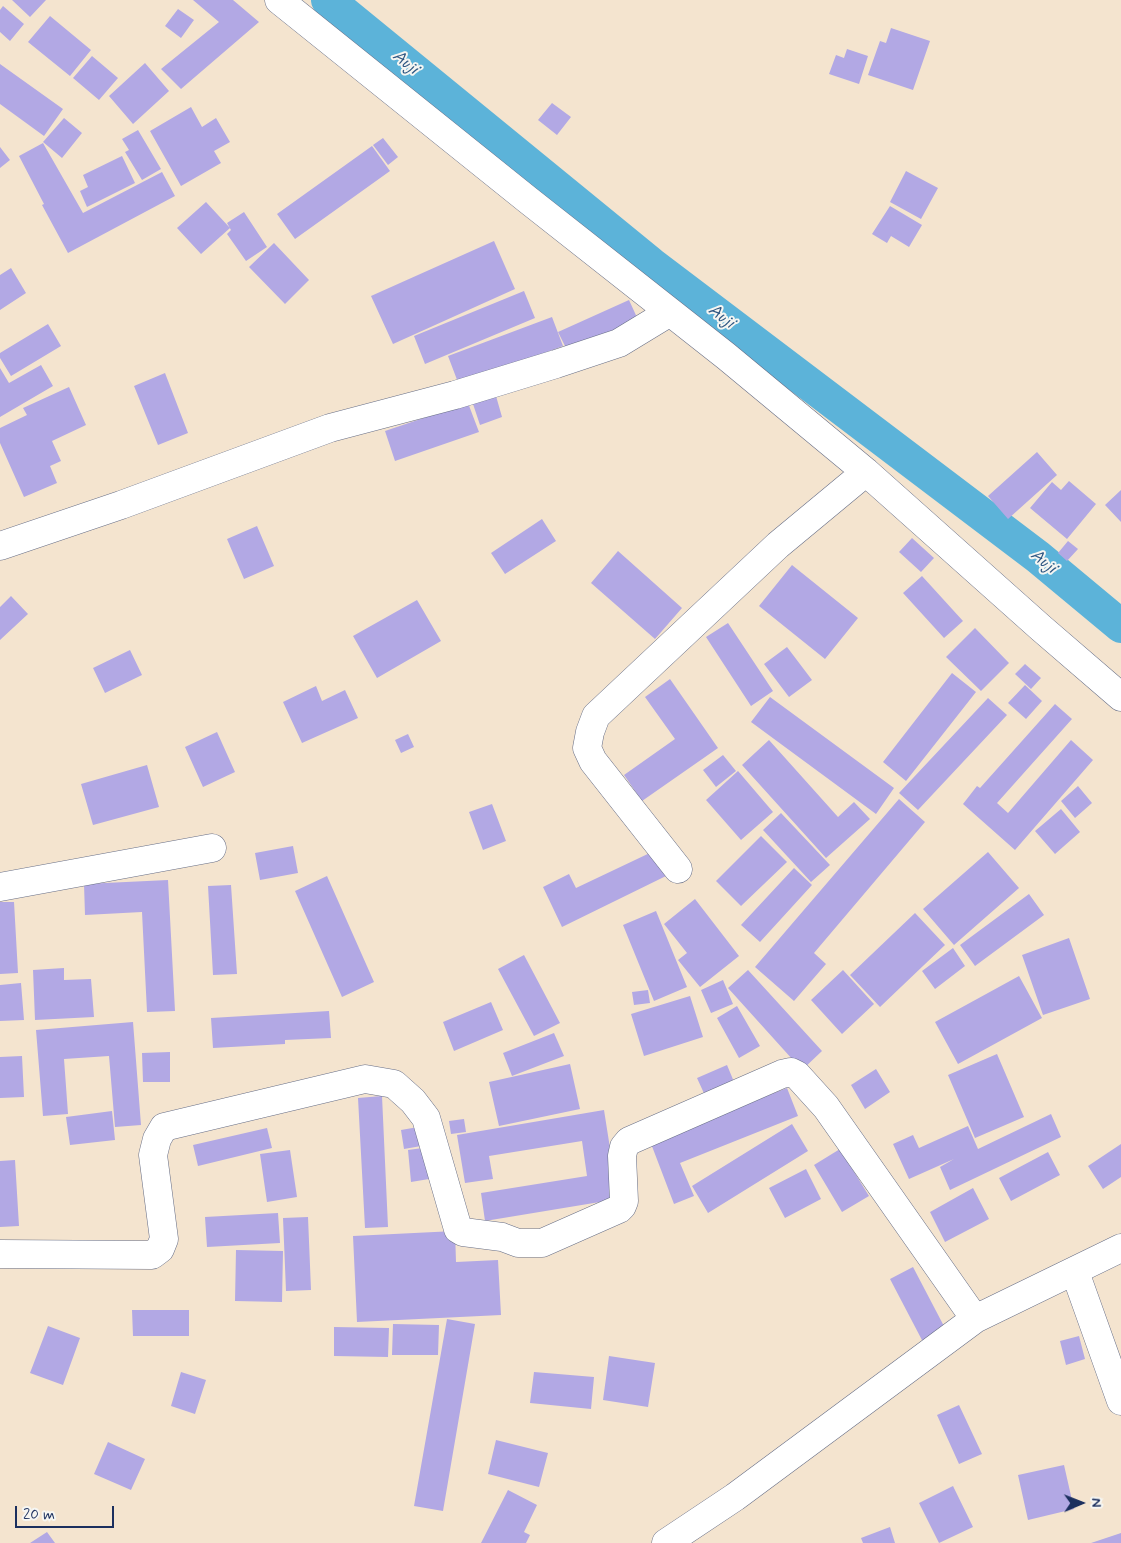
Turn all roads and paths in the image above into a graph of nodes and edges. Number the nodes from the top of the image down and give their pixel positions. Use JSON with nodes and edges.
{"nodes":[{"id":1,"x":279,"y":0,"type":"edge"},
{"id":2,"x":670,"y":312,"type":"junction"},
{"id":3,"x":866,"y":472,"type":"junction"},
{"id":4,"x":0,"y":546,"type":"edge"},
{"id":5,"x":1121,"y":697,"type":"edge"},
{"id":6,"x":212,"y":848,"type":"dead end"},
{"id":7,"x":678,"y":869,"type":"dead end"},
{"id":8,"x":0,"y":887,"type":"edge"},
{"id":9,"x":1121,"y":1248,"type":"edge"},
{"id":10,"x":0,"y":1254,"type":"edge"},
{"id":11,"x":1075,"y":1272,"type":"junction"},
{"id":12,"x":975,"y":1319,"type":"junction"},
{"id":13,"x":1121,"y":1401,"type":"edge"},
{"id":14,"x":666,"y":1543,"type":"edge"}],
"edges":[{"from":1,"to":2,"type":"street"},
{"from":2,"to":3,"type":"street"},
{"from":2,"to":4,"type":"street"},
{"from":3,"to":5,"type":"street"},
{"from":3,"to":7,"type":"street"},
{"from":6,"to":8,"type":"street"},
{"from":9,"to":11,"type":"street"},
{"from":10,"to":12,"type":"street"},
{"from":11,"to":12,"type":"street"},
{"from":11,"to":13,"type":"street"},
{"from":12,"to":14,"type":"street"}]}
